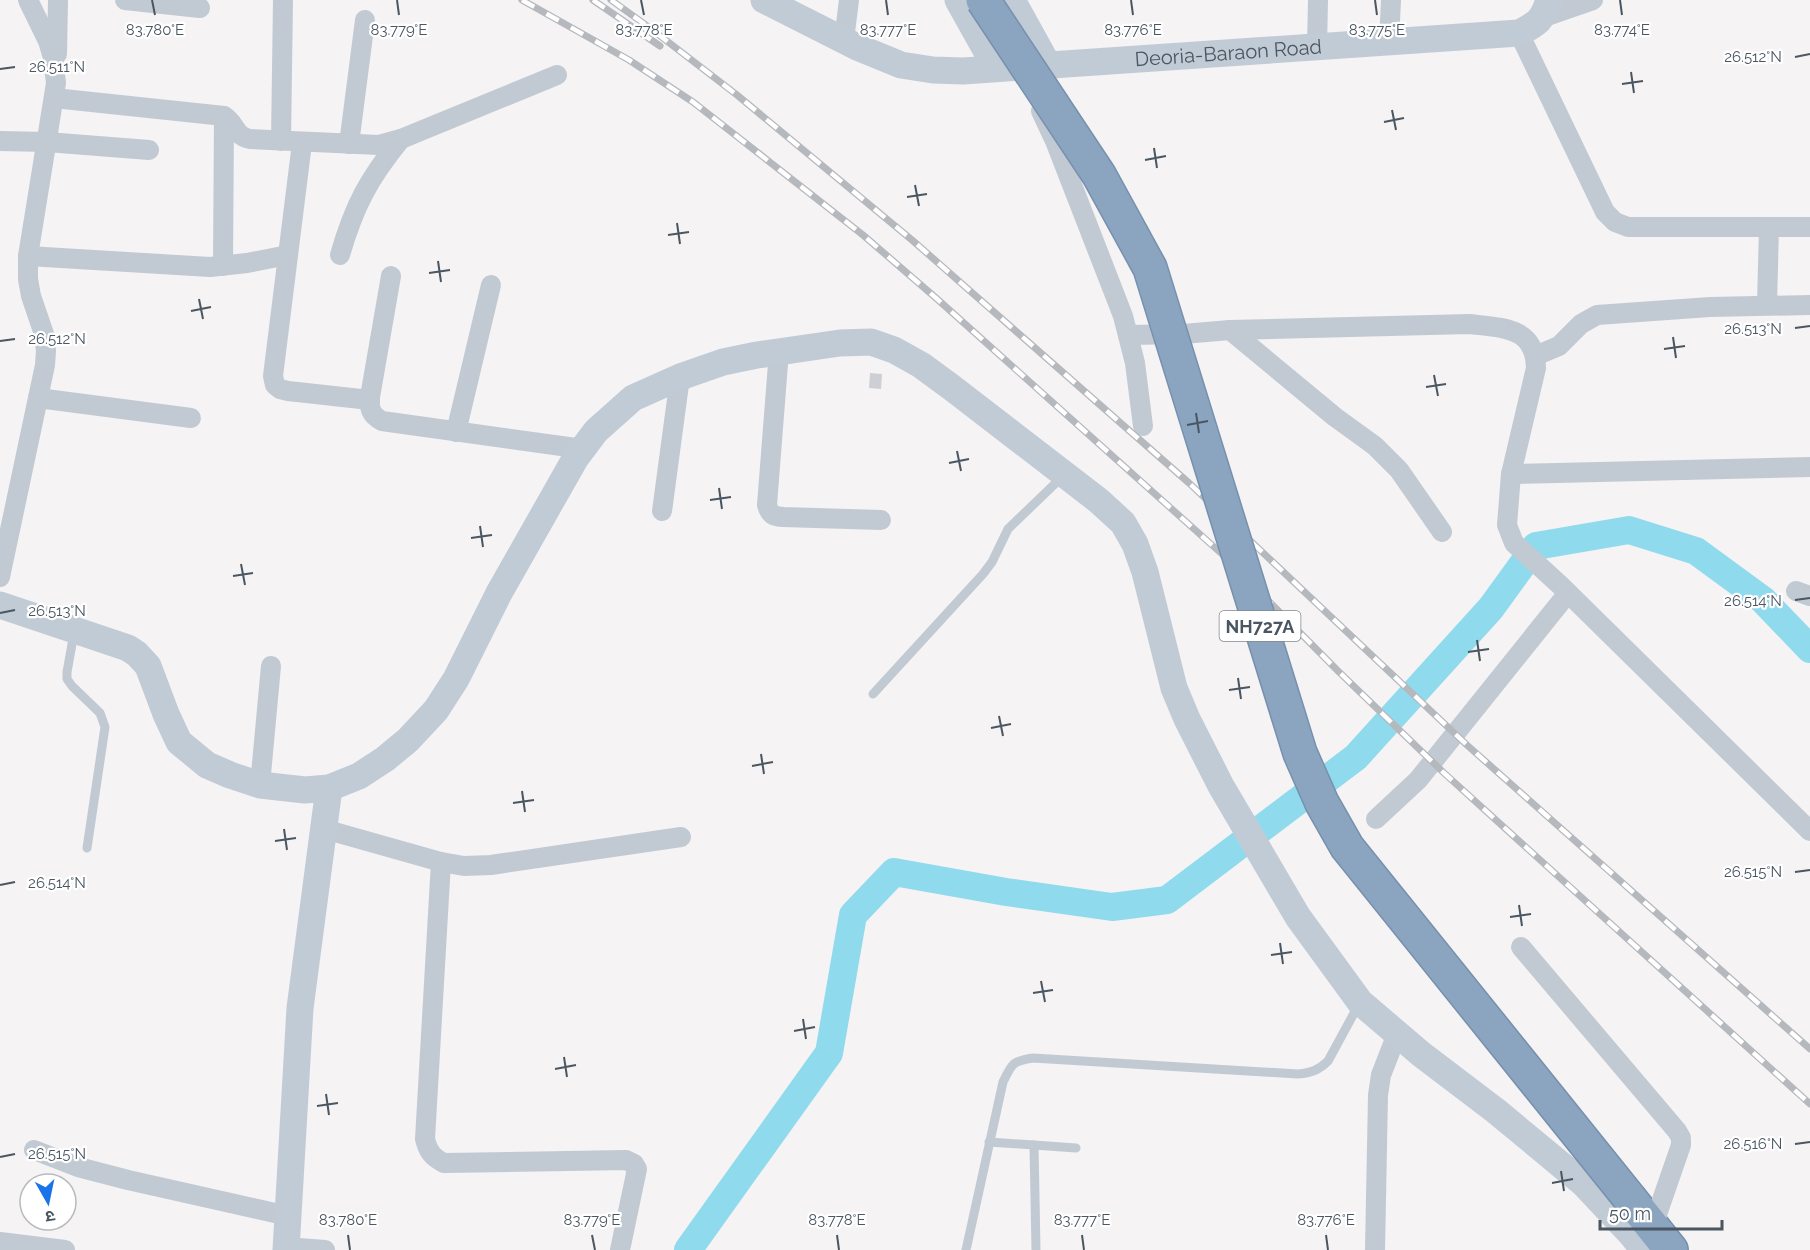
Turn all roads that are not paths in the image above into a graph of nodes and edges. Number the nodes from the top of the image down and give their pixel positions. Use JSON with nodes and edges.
{"nodes":[{"id":1,"x":27,"y":0,"type":"edge"},
{"id":2,"x":58,"y":0,"type":"edge"},
{"id":3,"x":125,"y":0,"type":"edge"},
{"id":4,"x":283,"y":0,"type":"edge"},
{"id":5,"x":764,"y":0,"type":"edge"},
{"id":6,"x":849,"y":0,"type":"edge"},
{"id":7,"x":958,"y":0,"type":"edge"},
{"id":8,"x":983,"y":0,"type":"edge"},
{"id":9,"x":1012,"y":0,"type":"edge"},
{"id":10,"x":1318,"y":0,"type":"edge"},
{"id":11,"x":1391,"y":0,"type":"edge"},
{"id":12,"x":1593,"y":0,"type":"edge"},
{"id":13,"x":200,"y":8,"type":"dead end"},
{"id":14,"x":1546,"y":8,"type":"edge"},
{"id":15,"x":364,"y":20,"type":"dead end"},
{"id":16,"x":1519,"y":33,"type":"junction"},
{"id":17,"x":844,"y":40,"type":"junction"},
{"id":18,"x":1389,"y":42,"type":"junction"},
{"id":19,"x":1317,"y":47,"type":"junction"},
{"id":20,"x":1048,"y":65,"type":"junction"},
{"id":21,"x":1006,"y":68,"type":"junction"},
{"id":22,"x":557,"y":75,"type":"dead end"},
{"id":23,"x":55,"y":91,"type":"junction"},
{"id":24,"x":224,"y":116,"type":"junction"},
{"id":25,"x":401,"y":139,"type":"junction"},
{"id":26,"x":0,"y":141,"type":"edge"},
{"id":27,"x":281,"y":141,"type":"junction"},
{"id":28,"x":47,"y":142,"type":"junction"},
{"id":29,"x":302,"y":143,"type":"junction"},
{"id":30,"x":349,"y":144,"type":"junction"},
{"id":31,"x":149,"y":150,"type":"dead end"},
{"id":32,"x":1769,"y":227,"type":"junction"},
{"id":33,"x":1810,"y":227,"type":"edge"},
{"id":34,"x":288,"y":255,"type":"junction"},
{"id":35,"x":340,"y":255,"type":"dead end"},
{"id":36,"x":28,"y":256,"type":"junction"},
{"id":37,"x":223,"y":266,"type":"junction"},
{"id":38,"x":391,"y":276,"type":"dead end"},
{"id":39,"x":491,"y":285,"type":"dead end"},
{"id":40,"x":1767,"y":305,"type":"junction"},
{"id":41,"x":1810,"y":305,"type":"edge"},
{"id":42,"x":1230,"y":330,"type":"junction"},
{"id":43,"x":1128,"y":335,"type":"junction"},
{"id":44,"x":779,"y":351,"type":"junction"},
{"id":45,"x":1535,"y":356,"type":"junction"},
{"id":46,"x":680,"y":377,"type":"junction"},
{"id":47,"x":38,"y":398,"type":"junction"},
{"id":48,"x":370,"y":400,"type":"junction"},
{"id":49,"x":190,"y":418,"type":"dead end"},
{"id":50,"x":1143,"y":426,"type":"dead end"},
{"id":51,"x":456,"y":432,"type":"junction"},
{"id":52,"x":583,"y":449,"type":"junction"},
{"id":53,"x":1810,"y":467,"type":"edge"},
{"id":54,"x":1064,"y":474,"type":"junction"},
{"id":55,"x":1511,"y":474,"type":"junction"},
{"id":56,"x":662,"y":512,"type":"dead end"},
{"id":57,"x":881,"y":519,"type":"dead end"},
{"id":58,"x":1442,"y":532,"type":"dead end"},
{"id":59,"x":0,"y":577,"type":"edge"},
{"id":60,"x":1564,"y":589,"type":"junction"},
{"id":61,"x":0,"y":605,"type":"edge"},
{"id":62,"x":75,"y":631,"type":"junction"},
{"id":63,"x":271,"y":666,"type":"dead end"},
{"id":64,"x":873,"y":694,"type":"dead end"},
{"id":65,"x":260,"y":784,"type":"junction"},
{"id":66,"x":329,"y":788,"type":"junction"},
{"id":67,"x":1376,"y":819,"type":"dead end"},
{"id":68,"x":324,"y":829,"type":"junction"},
{"id":69,"x":1810,"y":831,"type":"edge"},
{"id":70,"x":681,"y":837,"type":"dead end"},
{"id":71,"x":87,"y":848,"type":"dead end"},
{"id":72,"x":441,"y":862,"type":"junction"},
{"id":73,"x":1521,"y":947,"type":"dead end"},
{"id":74,"x":1360,"y":1002,"type":"junction"},
{"id":75,"x":1397,"y":1034,"type":"junction"},
{"id":76,"x":990,"y":1142,"type":"junction"},
{"id":77,"x":1034,"y":1145,"type":"junction"},
{"id":78,"x":1076,"y":1148,"type":"dead end"},
{"id":79,"x":34,"y":1150,"type":"dead end"},
{"id":80,"x":288,"y":1216,"type":"junction"},
{"id":81,"x":0,"y":1242,"type":"edge"},
{"id":82,"x":1656,"y":1242,"type":"edge"},
{"id":83,"x":286,"y":1248,"type":"edge"},
{"id":84,"x":66,"y":1250,"type":"edge"},
{"id":85,"x":325,"y":1250,"type":"edge"},
{"id":86,"x":620,"y":1250,"type":"edge"},
{"id":87,"x":966,"y":1250,"type":"edge"},
{"id":88,"x":1036,"y":1250,"type":"edge"},
{"id":89,"x":1375,"y":1250,"type":"edge"}],
"edges":[{"from":1,"to":23,"type":"street"},
{"from":2,"to":23,"type":"street"},
{"from":3,"to":13,"type":"street"},
{"from":4,"to":27,"type":"street"},
{"from":5,"to":17,"type":"main road","name":"Deoria-Baraon Road"},
{"from":6,"to":17,"type":"street"},
{"from":7,"to":21,"type":"main road"},
{"from":8,"to":82,"type":"highway","number":"NH727A","bridge":true},
{"from":9,"to":20,"type":"main road"},
{"from":10,"to":19,"type":"street"},
{"from":11,"to":18,"type":"street"},
{"from":12,"to":14,"type":"street"},
{"from":14,"to":16,"type":"main road"},
{"from":15,"to":30,"type":"street"},
{"from":16,"to":18,"type":"main road","name":"Deoria-Baraon Road"},
{"from":16,"to":32,"type":"street"},
{"from":17,"to":21,"type":"main road","name":"Deoria-Baraon Road"},
{"from":18,"to":19,"type":"main road","name":"Deoria-Baraon Road"},
{"from":19,"to":20,"type":"main road","name":"Deoria-Baraon Road"},
{"from":20,"to":21,"type":"main road","name":"Deoria-Baraon Road"},
{"from":21,"to":43,"type":"street"},
{"from":22,"to":25,"type":"street"},
{"from":23,"to":24,"type":"street"},
{"from":23,"to":28,"type":"street"},
{"from":24,"to":27,"type":"street"},
{"from":24,"to":37,"type":"street"},
{"from":25,"to":30,"type":"street"},
{"from":25,"to":35,"type":"street"},
{"from":26,"to":28,"type":"street"},
{"from":27,"to":29,"type":"street"},
{"from":28,"to":31,"type":"street"},
{"from":28,"to":36,"type":"street"},
{"from":29,"to":30,"type":"street"},
{"from":29,"to":34,"type":"street"},
{"from":32,"to":33,"type":"street"},
{"from":32,"to":40,"type":"street"},
{"from":34,"to":37,"type":"street"},
{"from":34,"to":48,"type":"street"},
{"from":36,"to":37,"type":"street"},
{"from":36,"to":47,"type":"street"},
{"from":38,"to":48,"type":"street"},
{"from":39,"to":51,"type":"street"},
{"from":40,"to":41,"type":"street"},
{"from":40,"to":45,"type":"street"},
{"from":42,"to":43,"type":"street"},
{"from":42,"to":45,"type":"street"},
{"from":42,"to":58,"type":"street"},
{"from":43,"to":50,"type":"street"},
{"from":44,"to":46,"type":"main road"},
{"from":44,"to":54,"type":"main road"},
{"from":44,"to":57,"type":"street"},
{"from":45,"to":55,"type":"street"},
{"from":46,"to":52,"type":"main road"},
{"from":46,"to":56,"type":"street"},
{"from":47,"to":49,"type":"street"},
{"from":47,"to":59,"type":"street"},
{"from":48,"to":51,"type":"street"},
{"from":51,"to":52,"type":"street"},
{"from":52,"to":66,"type":"main road"},
{"from":53,"to":55,"type":"street"},
{"from":54,"to":64,"type":"lane"},
{"from":54,"to":74,"type":"main road"},
{"from":55,"to":60,"type":"street"},
{"from":60,"to":67,"type":"street"},
{"from":60,"to":69,"type":"street"},
{"from":61,"to":62,"type":"main road"},
{"from":62,"to":65,"type":"main road"},
{"from":62,"to":71,"type":"lane"},
{"from":63,"to":65,"type":"street"},
{"from":65,"to":66,"type":"main road"},
{"from":66,"to":68,"type":"main road"},
{"from":68,"to":72,"type":"street"},
{"from":68,"to":80,"type":"main road"},
{"from":70,"to":72,"type":"street"},
{"from":72,"to":86,"type":"street"},
{"from":73,"to":82,"type":"street"},
{"from":74,"to":75,"type":"main road"},
{"from":74,"to":76,"type":"lane"},
{"from":75,"to":82,"type":"main road"},
{"from":75,"to":89,"type":"street"},
{"from":76,"to":77,"type":"lane"},
{"from":76,"to":87,"type":"lane"},
{"from":77,"to":78,"type":"lane"},
{"from":77,"to":88,"type":"lane"},
{"from":79,"to":80,"type":"street"},
{"from":80,"to":83,"type":"main road"},
{"from":81,"to":84,"type":"street"},
{"from":83,"to":85,"type":"street"}]}
